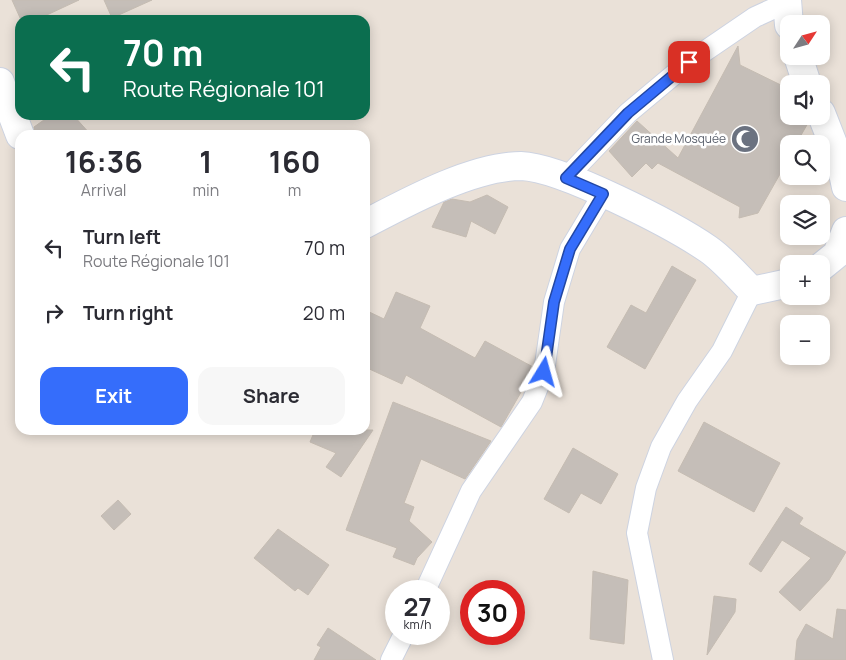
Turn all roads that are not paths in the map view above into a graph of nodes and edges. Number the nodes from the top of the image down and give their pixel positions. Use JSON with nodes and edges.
{"nodes":[{"id":1,"x":787,"y":10,"type":"edge"},
{"id":2,"x":0,"y":82,"type":"edge"},
{"id":3,"x":826,"y":125,"type":"edge"},
{"id":4,"x":18,"y":130,"type":"edge"},
{"id":5,"x":566,"y":178,"type":"junction"},
{"id":6,"x":846,"y":187,"type":"edge"},
{"id":7,"x":603,"y":194,"type":"junction"},
{"id":8,"x":370,"y":221,"type":"edge"},
{"id":9,"x":846,"y":231,"type":"edge"},
{"id":10,"x":830,"y":260,"type":"edge"},
{"id":11,"x":780,"y":285,"type":"edge"},
{"id":12,"x":752,"y":291,"type":"junction"},
{"id":13,"x":430,"y":580,"type":"edge"},
{"id":14,"x":398,"y":645,"type":"edge"},
{"id":15,"x":391,"y":660,"type":"edge"},
{"id":16,"x":663,"y":660,"type":"edge"}],
"edges":[{"from":1,"to":5,"type":"street"},
{"from":2,"to":4,"type":"street"},
{"from":3,"to":6,"type":"street"},
{"from":5,"to":7,"type":"street"},
{"from":5,"to":8,"type":"street"},
{"from":7,"to":12,"type":"street"},
{"from":7,"to":13,"type":"street"},
{"from":9,"to":10,"type":"street"},
{"from":11,"to":12,"type":"street"},
{"from":12,"to":16,"type":"street"},
{"from":14,"to":15,"type":"street"}]}
